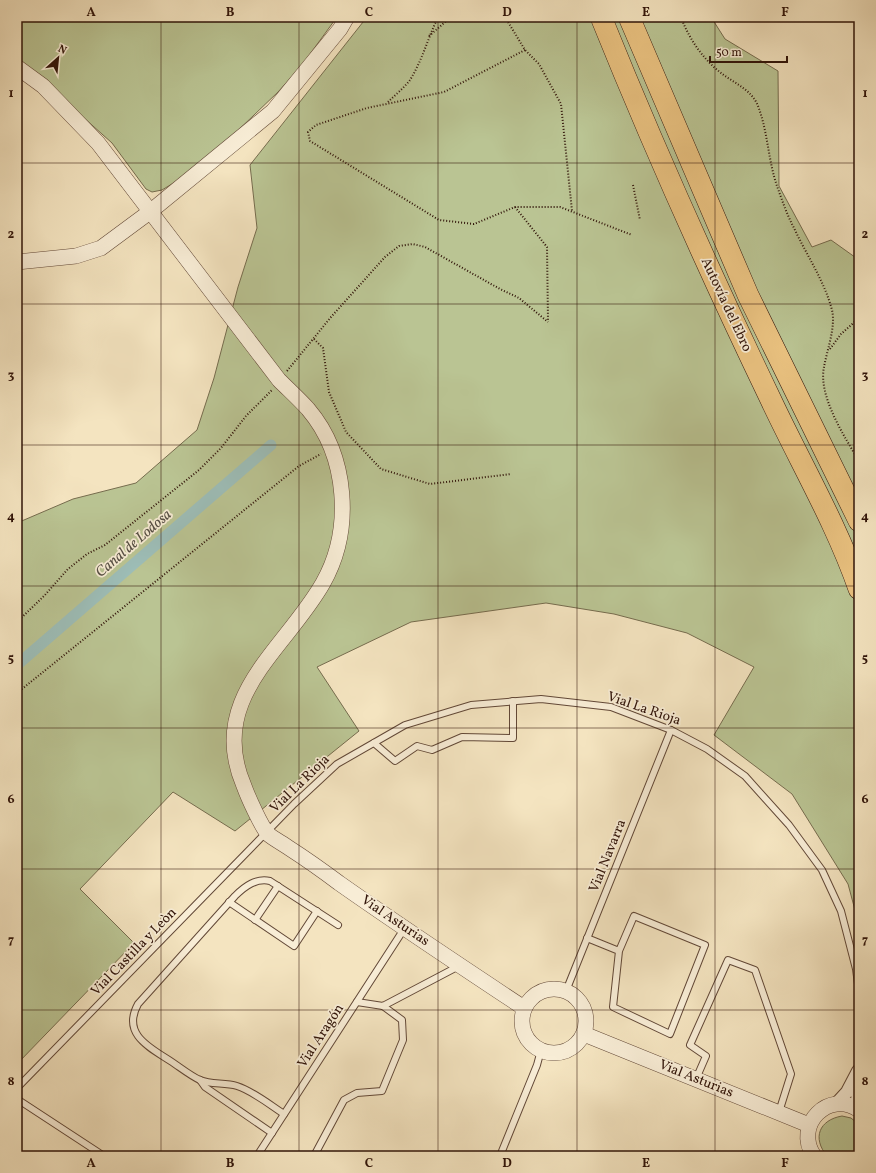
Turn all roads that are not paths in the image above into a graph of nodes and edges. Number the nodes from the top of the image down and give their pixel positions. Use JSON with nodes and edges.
{"nodes":[{"id":1,"x":348,"y":17,"type":"edge"},
{"id":2,"x":601,"y":17,"type":"edge"},
{"id":3,"x":629,"y":17,"type":"edge"},
{"id":4,"x":17,"y":67,"type":"edge"},
{"id":5,"x":151,"y":211,"type":"junction"},
{"id":6,"x":17,"y":262,"type":"edge"},
{"id":7,"x":859,"y":521,"type":"edge"},
{"id":8,"x":859,"y":589,"type":"edge"},
{"id":9,"x":513,"y":701,"type":"junction"},
{"id":10,"x":671,"y":730,"type":"junction"},
{"id":11,"x":374,"y":743,"type":"junction"},
{"id":12,"x":268,"y":833,"type":"junction"},
{"id":13,"x":278,"y":886,"type":"junction"},
{"id":14,"x":229,"y":902,"type":"junction"},
{"id":15,"x":317,"y":911,"type":"junction"},
{"id":16,"x":255,"y":920,"type":"junction"},
{"id":17,"x":338,"y":924,"type":"dead end"},
{"id":18,"x":404,"y":928,"type":"junction"},
{"id":19,"x":587,"y":938,"type":"junction"},
{"id":20,"x":619,"y":951,"type":"junction"},
{"id":21,"x":460,"y":966,"type":"junction"},
{"id":22,"x":566,"y":991,"type":"junction"},
{"id":23,"x":859,"y":992,"type":"edge"},
{"id":24,"x":357,"y":1002,"type":"junction"},
{"id":25,"x":383,"y":1006,"type":"junction"},
{"id":26,"x":524,"y":1008,"type":"junction"},
{"id":27,"x":584,"y":1034,"type":"junction"},
{"id":28,"x":541,"y":1050,"type":"junction"},
{"id":29,"x":859,"y":1057,"type":"edge"},
{"id":30,"x":858,"y":1071,"type":"edge"},
{"id":31,"x":696,"y":1079,"type":"junction"},
{"id":32,"x":200,"y":1080,"type":"junction"},
{"id":33,"x":17,"y":1088,"type":"edge"},
{"id":34,"x":17,"y":1099,"type":"edge"},
{"id":35,"x":836,"y":1104,"type":"junction"},
{"id":36,"x":858,"y":1109,"type":"edge"},
{"id":37,"x":779,"y":1112,"type":"junction"},
{"id":38,"x":284,"y":1114,"type":"junction"},
{"id":39,"x":809,"y":1125,"type":"junction"},
{"id":40,"x":272,"y":1133,"type":"junction"},
{"id":41,"x":104,"y":1156,"type":"edge"},
{"id":42,"x":257,"y":1156,"type":"edge"},
{"id":43,"x":314,"y":1156,"type":"edge"},
{"id":44,"x":500,"y":1156,"type":"edge"},
{"id":45,"x":814,"y":1156,"type":"edge"}],
"edges":[{"from":1,"to":5,"type":"street"},
{"from":2,"to":8,"type":"highway","name":"Autovía del Ebro"},
{"from":3,"to":7,"type":"highway","name":"Autovía del Ebro"},
{"from":4,"to":5,"type":"street"},
{"from":5,"to":6,"type":"street"},
{"from":5,"to":12,"type":"street"},
{"from":9,"to":10,"type":"lane","name":"Vial La Rioja"},
{"from":9,"to":11,"type":"lane","name":"Vial La Rioja"},
{"from":9,"to":11,"type":"lane"},
{"from":10,"to":19,"type":"lane","name":"Vial Navarra"},
{"from":10,"to":23,"type":"lane","name":"Vial La Rioja"},
{"from":11,"to":12,"type":"lane","name":"Vial La Rioja"},
{"from":12,"to":18,"type":"street","name":"Vial Asturias"},
{"from":12,"to":33,"type":"lane","name":"Vial Castilla y Leòn"},
{"from":13,"to":14,"type":"lane"},
{"from":13,"to":15,"type":"lane"},
{"from":13,"to":16,"type":"lane"},
{"from":14,"to":16,"type":"lane"},
{"from":14,"to":32,"type":"lane"},
{"from":15,"to":16,"type":"lane"},
{"from":15,"to":17,"type":"lane"},
{"from":18,"to":21,"type":"street","name":"Vial Asturias"},
{"from":18,"to":24,"type":"lane","name":"Vial Aragón"},
{"from":19,"to":20,"type":"lane"},
{"from":19,"to":22,"type":"lane","name":"Vial Navarra"},
{"from":20,"to":20,"type":"lane"},
{"from":21,"to":25,"type":"lane"},
{"from":21,"to":26,"type":"street","name":"Vial Asturias"},
{"from":22,"to":26,"type":"street"},
{"from":22,"to":27,"type":"street"},
{"from":24,"to":25,"type":"lane"},
{"from":24,"to":38,"type":"lane","name":"Vial Aragón"},
{"from":25,"to":43,"type":"lane"},
{"from":26,"to":28,"type":"street"},
{"from":27,"to":28,"type":"street"},
{"from":27,"to":31,"type":"street","name":"Vial Asturias"},
{"from":28,"to":44,"type":"lane"},
{"from":29,"to":30,"type":"lane"},
{"from":30,"to":35,"type":"street"},
{"from":30,"to":36,"type":"street"},
{"from":31,"to":37,"type":"street","name":"Vial Asturias"},
{"from":31,"to":37,"type":"lane"},
{"from":32,"to":38,"type":"lane"},
{"from":32,"to":40,"type":"lane"},
{"from":34,"to":41,"type":"lane"},
{"from":35,"to":36,"type":"street"},
{"from":35,"to":39,"type":"street"},
{"from":37,"to":39,"type":"street","name":"Vial Asturias"},
{"from":38,"to":40,"type":"lane","name":"Vial Aragón"},
{"from":39,"to":45,"type":"street"},
{"from":40,"to":42,"type":"lane","name":"Vial Aragón"}]}
